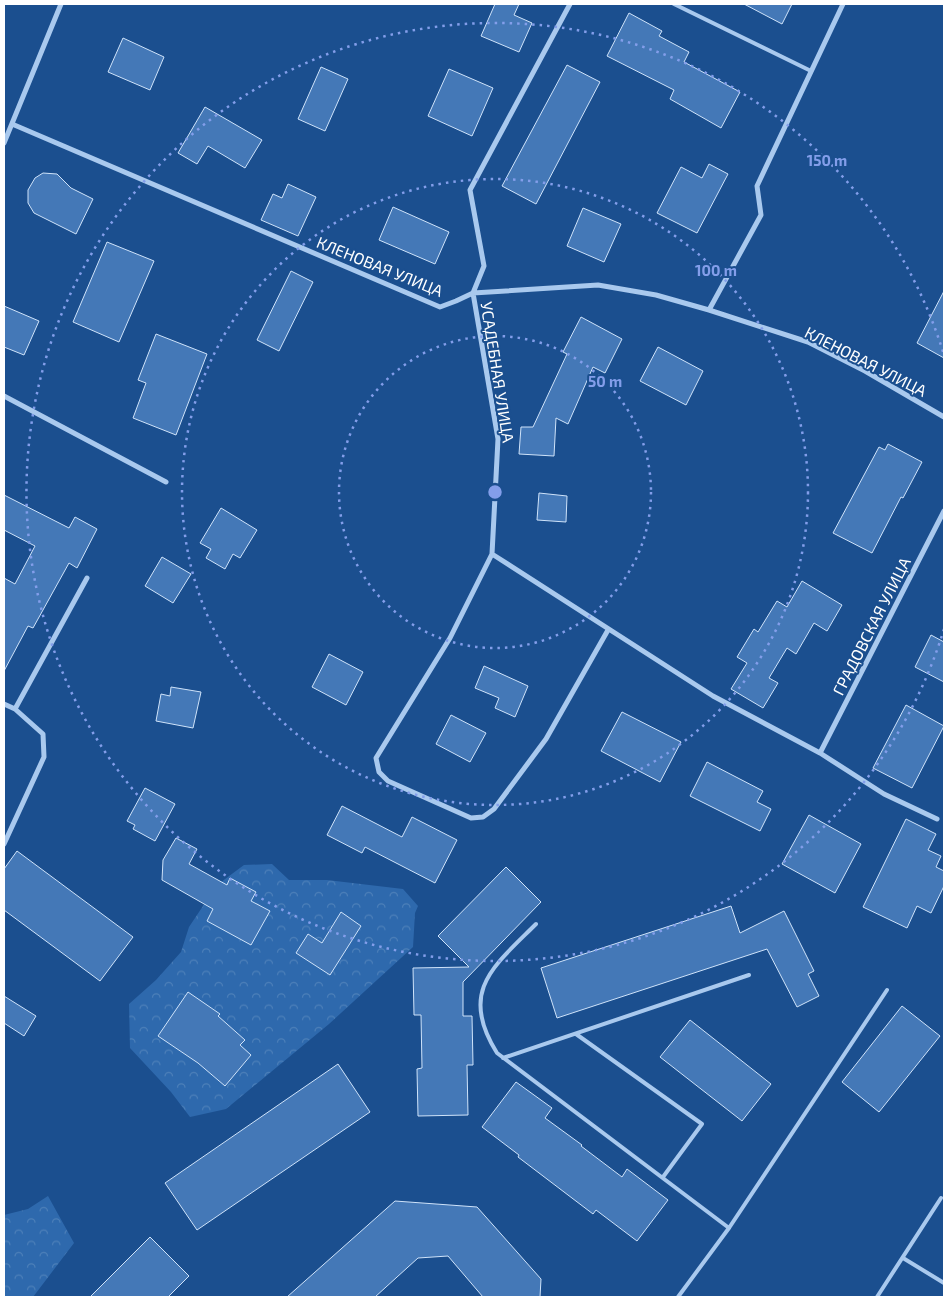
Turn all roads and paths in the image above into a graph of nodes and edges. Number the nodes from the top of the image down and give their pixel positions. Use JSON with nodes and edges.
{"nodes":[{"id":1,"x":61,"y":4,"type":"edge"},
{"id":2,"x":570,"y":4,"type":"edge"},
{"id":3,"x":674,"y":4,"type":"edge"},
{"id":4,"x":843,"y":4,"type":"edge"},
{"id":5,"x":811,"y":71,"type":"junction"},
{"id":6,"x":12,"y":124,"type":"junction"},
{"id":7,"x":4,"y":143,"type":"edge"},
{"id":8,"x":473,"y":293,"type":"junction"},
{"id":9,"x":709,"y":310,"type":"junction"},
{"id":10,"x":4,"y":396,"type":"edge"},
{"id":11,"x":944,"y":416,"type":"edge"},
{"id":12,"x":166,"y":482,"type":"dead end"},
{"id":13,"x":944,"y":511,"type":"edge"},
{"id":14,"x":492,"y":554,"type":"junction"},
{"id":15,"x":87,"y":578,"type":"dead end"},
{"id":16,"x":608,"y":630,"type":"junction"},
{"id":17,"x":4,"y":704,"type":"edge"},
{"id":18,"x":15,"y":709,"type":"junction"},
{"id":19,"x":820,"y":753,"type":"junction"},
{"id":20,"x":937,"y":819,"type":"dead end"},
{"id":21,"x":4,"y":844,"type":"edge"},
{"id":22,"x":536,"y":924,"type":"dead end"},
{"id":23,"x":749,"y":975,"type":"dead end"},
{"id":24,"x":887,"y":990,"type":"dead end"},
{"id":25,"x":576,"y":1034,"type":"junction"},
{"id":26,"x":503,"y":1058,"type":"junction"},
{"id":27,"x":664,"y":1178,"type":"junction"},
{"id":28,"x":941,"y":1198,"type":"dead end"},
{"id":29,"x":729,"y":1228,"type":"junction"},
{"id":30,"x":902,"y":1258,"type":"junction"},
{"id":31,"x":944,"y":1283,"type":"edge"},
{"id":32,"x":678,"y":1297,"type":"edge"},
{"id":33,"x":877,"y":1297,"type":"edge"}],
"edges":[{"from":1,"to":6,"type":"street"},
{"from":2,"to":8,"type":"street","name":"УСАДЕБНАЯ УЛИЦА"},
{"from":3,"to":5,"type":"lane"},
{"from":4,"to":5,"type":"street"},
{"from":5,"to":9,"type":"street"},
{"from":6,"to":7,"type":"street"},
{"from":6,"to":8,"type":"street","name":"КЛЕНОВАЯ УЛИЦА"},
{"from":8,"to":9,"type":"street","name":"КЛЕНОВАЯ УЛИЦА"},
{"from":8,"to":14,"type":"street","name":"УСАДЕБНАЯ УЛИЦА"},
{"from":9,"to":11,"type":"street","name":"КЛЕНОВАЯ УЛИЦА"},
{"from":10,"to":12,"type":"street"},
{"from":13,"to":19,"type":"street","name":"ГРАДОВСКАЯ УЛИЦА"},
{"from":14,"to":16,"type":"street"},
{"from":14,"to":16,"type":"street","name":"УСАДЕБНАЯ УЛИЦА"},
{"from":15,"to":18,"type":"street"},
{"from":16,"to":19,"type":"street"},
{"from":17,"to":18,"type":"street"},
{"from":18,"to":21,"type":"street"},
{"from":19,"to":20,"type":"street"},
{"from":22,"to":26,"type":"lane"},
{"from":23,"to":25,"type":"lane"},
{"from":24,"to":29,"type":"lane"},
{"from":25,"to":26,"type":"lane"},
{"from":25,"to":27,"type":"lane"},
{"from":26,"to":27,"type":"lane"},
{"from":27,"to":29,"type":"lane"},
{"from":28,"to":30,"type":"lane"},
{"from":29,"to":32,"type":"lane"},
{"from":30,"to":31,"type":"lane"},
{"from":30,"to":33,"type":"lane"}]}
